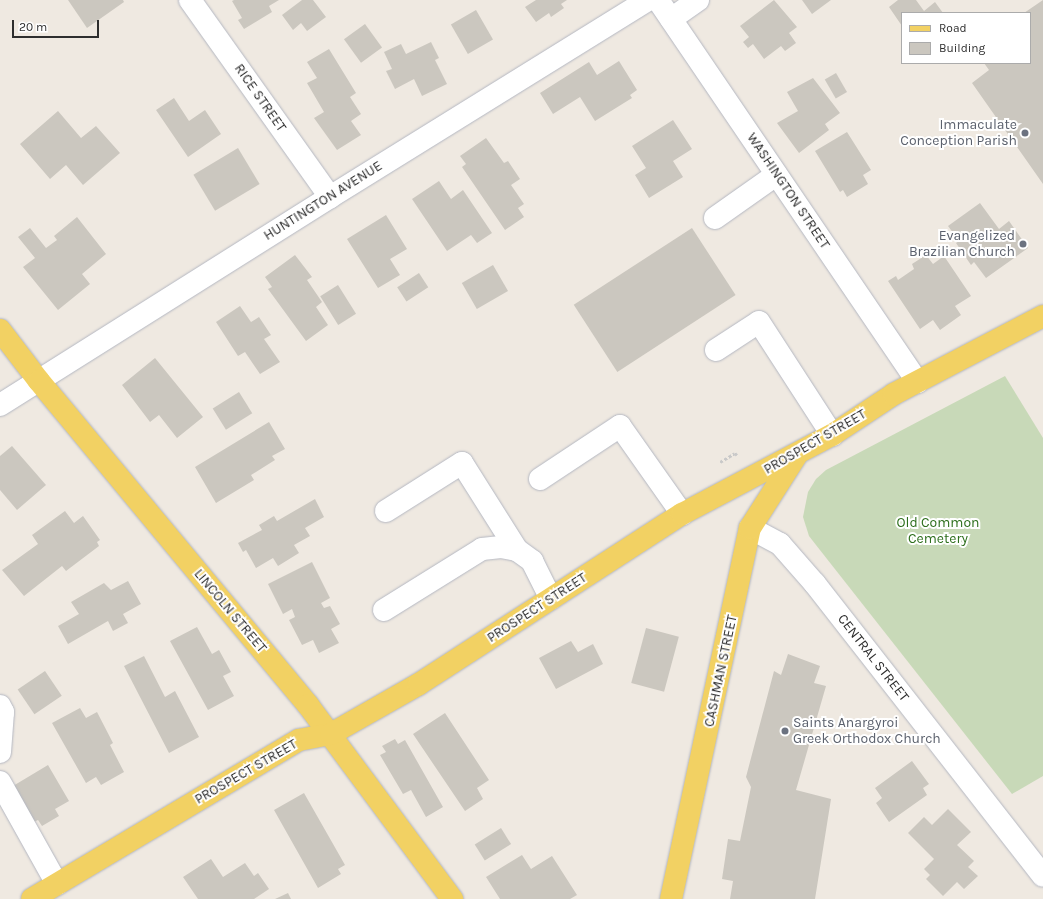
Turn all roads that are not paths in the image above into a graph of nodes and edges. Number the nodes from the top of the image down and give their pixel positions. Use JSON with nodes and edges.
{"nodes":[{"id":1,"x":190,"y":0,"type":"edge"},
{"id":2,"x":648,"y":0,"type":"edge"},
{"id":3,"x":658,"y":0,"type":"edge"},
{"id":4,"x":698,"y":0,"type":"edge"},
{"id":5,"x":671,"y":19,"type":"junction"},
{"id":6,"x":776,"y":175,"type":"junction"},
{"id":7,"x":330,"y":197,"type":"junction"},
{"id":8,"x":715,"y":218,"type":"dead end"},
{"id":9,"x":1043,"y":316,"type":"edge"},
{"id":10,"x":0,"y":330,"type":"edge"},
{"id":11,"x":716,"y":350,"type":"dead end"},
{"id":12,"x":39,"y":381,"type":"junction"},
{"id":13,"x":918,"y":382,"type":"junction"},
{"id":14,"x":0,"y":405,"type":"edge"},
{"id":15,"x":832,"y":435,"type":"junction"},
{"id":16,"x":797,"y":454,"type":"junction"},
{"id":17,"x":540,"y":479,"type":"dead end"},
{"id":18,"x":386,"y":511,"type":"dead end"},
{"id":19,"x":682,"y":514,"type":"junction"},
{"id":20,"x":750,"y":528,"type":"junction"},
{"id":21,"x":517,"y":550,"type":"junction"},
{"id":22,"x":551,"y":599,"type":"junction"},
{"id":23,"x":384,"y":610,"type":"dead end"},
{"id":24,"x":0,"y":706,"type":"edge"},
{"id":25,"x":331,"y":734,"type":"junction"},
{"id":26,"x":0,"y":752,"type":"edge"},
{"id":27,"x":0,"y":782,"type":"edge"},
{"id":28,"x":1043,"y":876,"type":"edge"},
{"id":29,"x":57,"y":884,"type":"junction"},
{"id":30,"x":32,"y":899,"type":"edge"},
{"id":31,"x":452,"y":899,"type":"edge"},
{"id":32,"x":672,"y":899,"type":"edge"}],
"edges":[{"from":1,"to":7,"type":"street","name":"RICE STREET"},
{"from":2,"to":7,"type":"street","name":"HUNTINGTON AVENUE"},
{"from":3,"to":5,"type":"street","name":"WASHINGTON STREET"},
{"from":4,"to":5,"type":"street"},
{"from":5,"to":6,"type":"street","name":"WASHINGTON STREET"},
{"from":6,"to":8,"type":"street"},
{"from":6,"to":13,"type":"street","name":"WASHINGTON STREET"},
{"from":7,"to":12,"type":"street","name":"HUNTINGTON AVENUE"},
{"from":9,"to":13,"type":"main road","name":"PROSPECT STREET"},
{"from":10,"to":12,"type":"main road","name":"LINCOLN STREET"},
{"from":11,"to":15,"type":"street"},
{"from":12,"to":14,"type":"street","name":"HUNTINGTON AVENUE"},
{"from":12,"to":25,"type":"main road","name":"LINCOLN STREET"},
{"from":13,"to":15,"type":"main road","name":"PROSPECT STREET"},
{"from":15,"to":16,"type":"main road","name":"PROSPECT STREET"},
{"from":16,"to":19,"type":"main road","name":"PROSPECT STREET"},
{"from":16,"to":20,"type":"main road","name":"CASHMAN STREET"},
{"from":17,"to":19,"type":"street"},
{"from":18,"to":21,"type":"street"},
{"from":19,"to":22,"type":"main road","name":"PROSPECT STREET"},
{"from":20,"to":28,"type":"street","name":"CENTRAL STREET"},
{"from":20,"to":32,"type":"main road","name":"CASHMAN STREET"},
{"from":21,"to":22,"type":"street"},
{"from":21,"to":23,"type":"street"},
{"from":22,"to":25,"type":"main road","name":"PROSPECT STREET"},
{"from":24,"to":26,"type":"street"},
{"from":25,"to":29,"type":"main road","name":"PROSPECT STREET"},
{"from":25,"to":31,"type":"main road","name":"LINCOLN STREET"},
{"from":27,"to":29,"type":"street"},
{"from":29,"to":30,"type":"main road","name":"PROSPECT STREET"}]}
